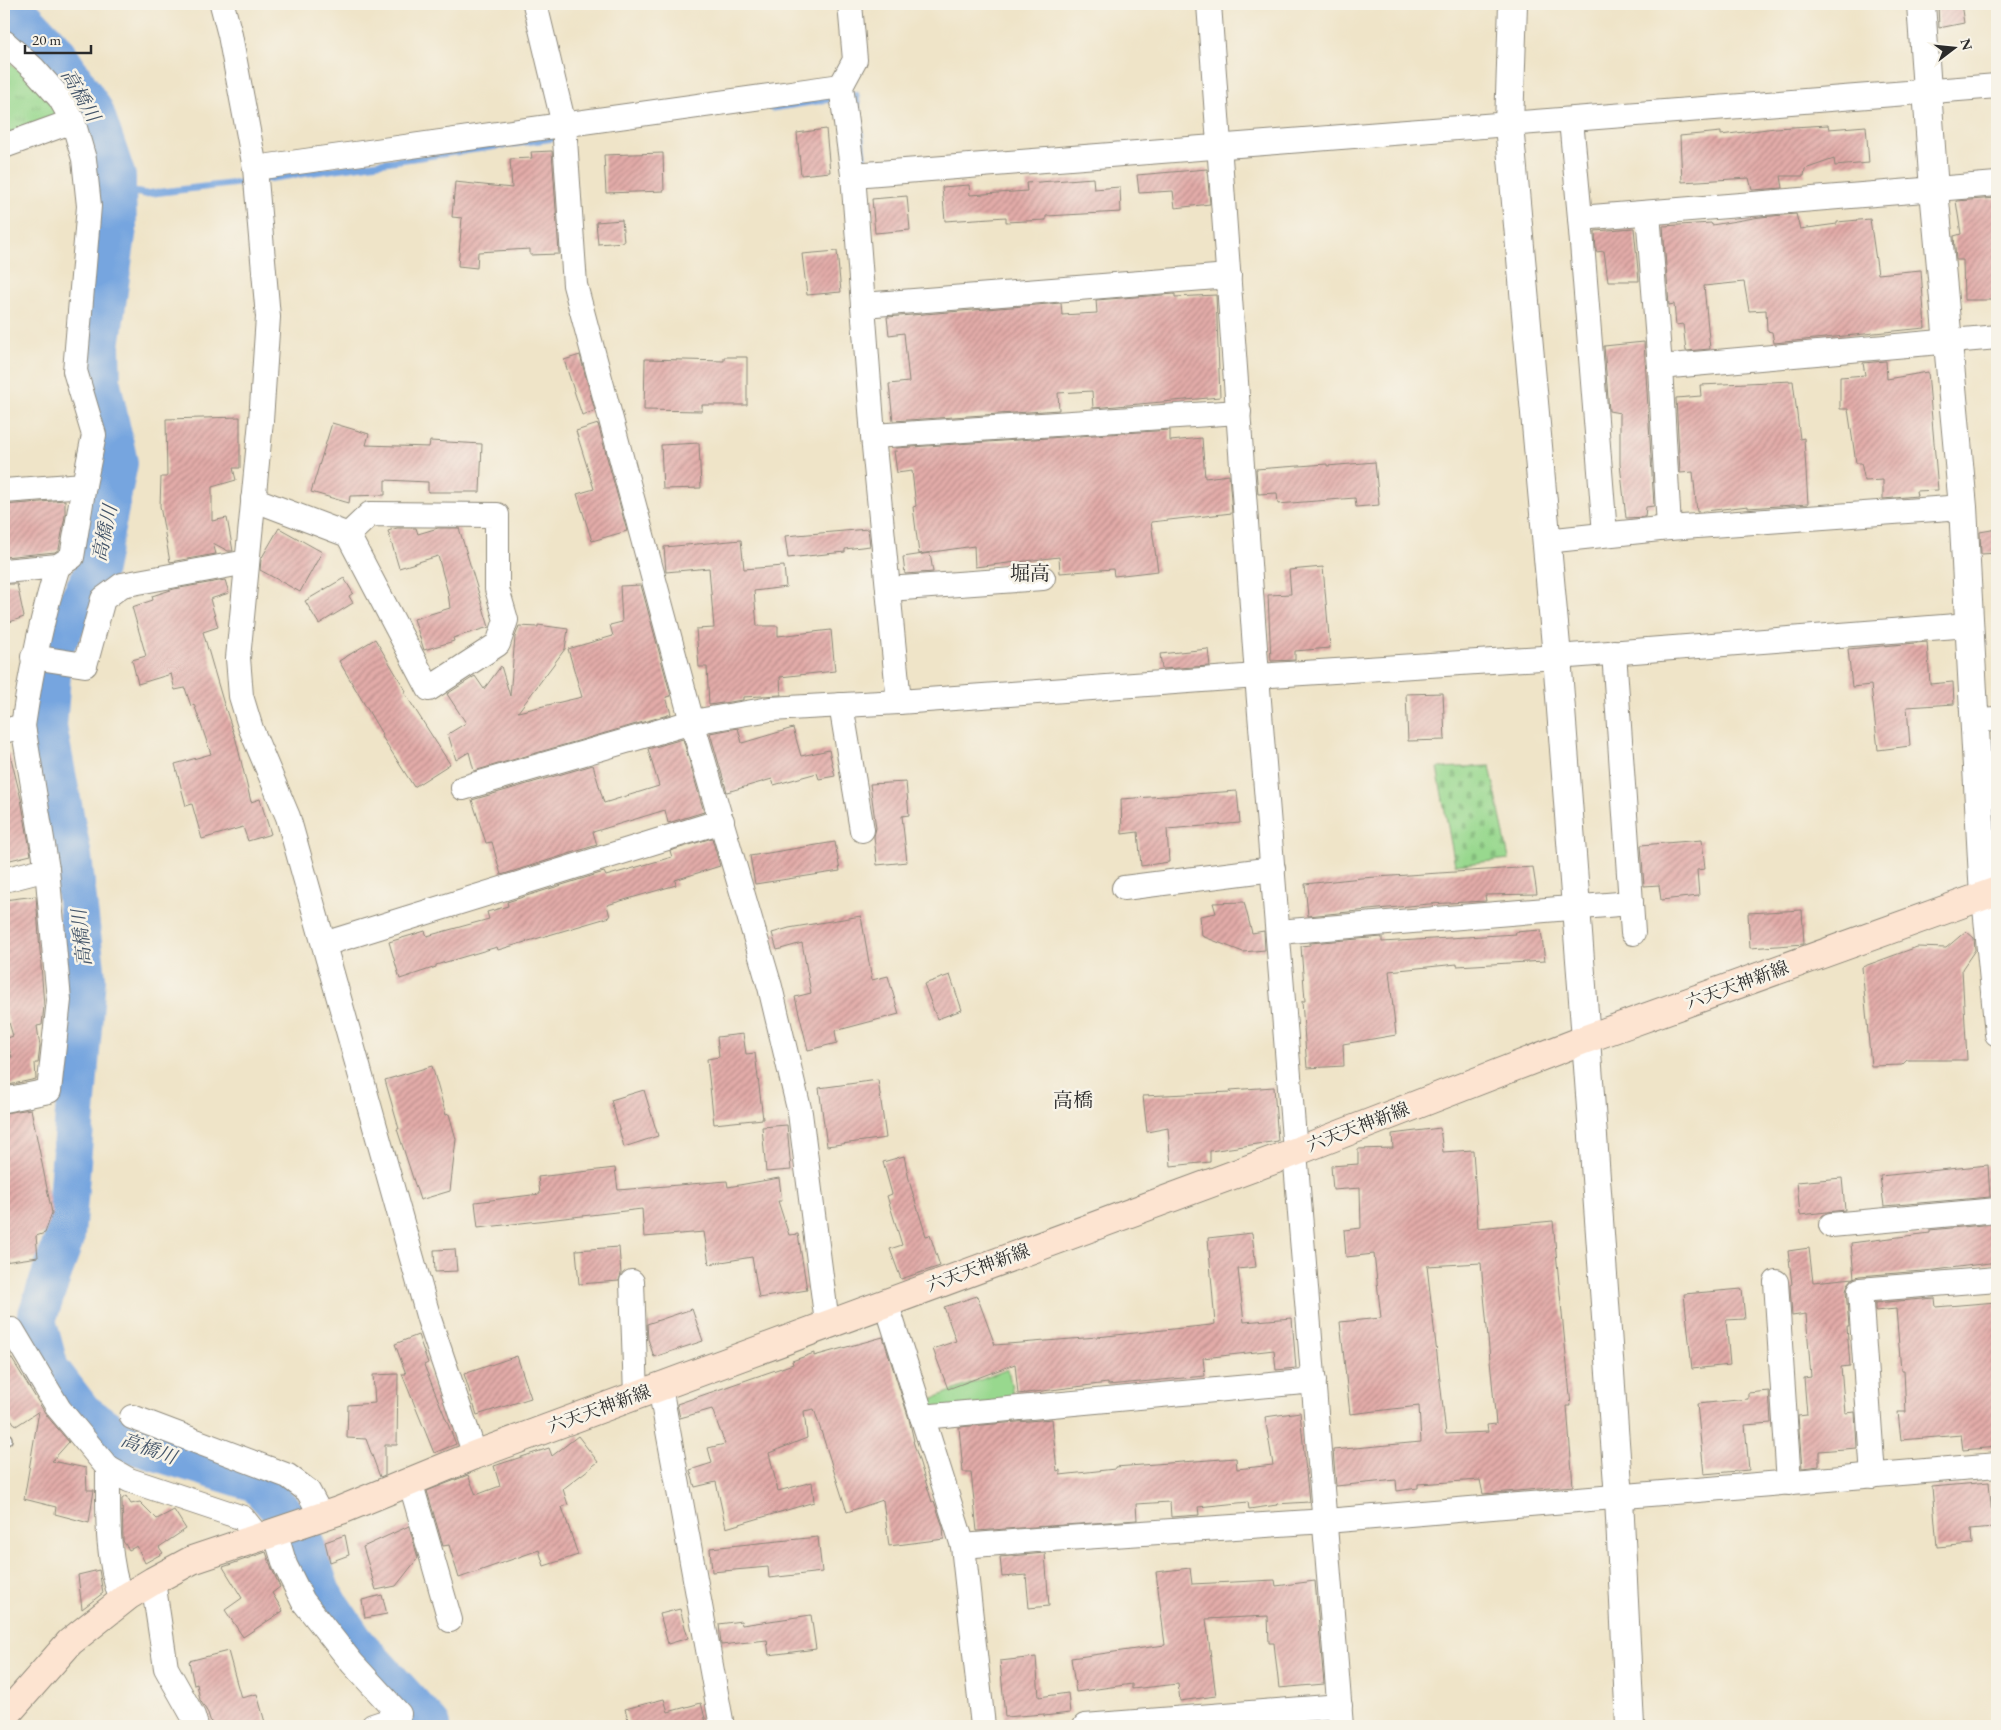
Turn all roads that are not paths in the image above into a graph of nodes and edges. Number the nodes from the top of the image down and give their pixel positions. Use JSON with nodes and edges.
{"nodes":[{"id":1,"x":222,"y":4,"type":"edge"},
{"id":2,"x":535,"y":4,"type":"edge"},
{"id":3,"x":850,"y":4,"type":"edge"},
{"id":4,"x":1209,"y":4,"type":"edge"},
{"id":5,"x":1513,"y":4,"type":"edge"},
{"id":6,"x":1920,"y":4,"type":"edge"},
{"id":7,"x":4,"y":42,"type":"edge"},
{"id":8,"x":841,"y":86,"type":"junction"},
{"id":9,"x":1997,"y":86,"type":"edge"},
{"id":10,"x":1926,"y":91,"type":"junction"},
{"id":11,"x":1571,"y":120,"type":"junction"},
{"id":12,"x":73,"y":121,"type":"junction"},
{"id":13,"x":564,"y":124,"type":"junction"},
{"id":14,"x":1509,"y":124,"type":"junction"},
{"id":15,"x":4,"y":146,"type":"edge"},
{"id":16,"x":1220,"y":147,"type":"junction"},
{"id":17,"x":255,"y":168,"type":"junction"},
{"id":18,"x":853,"y":175,"type":"junction"},
{"id":19,"x":1997,"y":184,"type":"edge"},
{"id":20,"x":1934,"y":190,"type":"junction"},
{"id":21,"x":1648,"y":212,"type":"junction"},
{"id":22,"x":1580,"y":218,"type":"junction"},
{"id":23,"x":1229,"y":276,"type":"junction"},
{"id":24,"x":863,"y":305,"type":"junction"},
{"id":25,"x":1997,"y":337,"type":"edge"},
{"id":26,"x":1947,"y":341,"type":"junction"},
{"id":27,"x":1660,"y":367,"type":"junction"},
{"id":28,"x":1238,"y":412,"type":"junction"},
{"id":29,"x":873,"y":436,"type":"junction"},
{"id":30,"x":84,"y":485,"type":"junction"},
{"id":31,"x":4,"y":491,"type":"edge"},
{"id":32,"x":253,"y":499,"type":"junction"},
{"id":33,"x":1963,"y":507,"type":"junction"},
{"id":34,"x":1669,"y":528,"type":"junction"},
{"id":35,"x":1605,"y":534,"type":"junction"},
{"id":36,"x":348,"y":536,"type":"junction"},
{"id":37,"x":1546,"y":541,"type":"junction"},
{"id":38,"x":247,"y":562,"type":"junction"},
{"id":39,"x":58,"y":566,"type":"junction"},
{"id":40,"x":4,"y":571,"type":"edge"},
{"id":41,"x":1043,"y":578,"type":"dead end"},
{"id":42,"x":888,"y":589,"type":"junction"},
{"id":43,"x":1969,"y":625,"type":"junction"},
{"id":44,"x":1614,"y":652,"type":"junction"},
{"id":45,"x":33,"y":657,"type":"junction"},
{"id":46,"x":1557,"y":657,"type":"junction"},
{"id":47,"x":1257,"y":676,"type":"junction"},
{"id":48,"x":899,"y":702,"type":"junction"},
{"id":49,"x":840,"y":705,"type":"junction"},
{"id":50,"x":1986,"y":720,"type":"edge"},
{"id":51,"x":692,"y":722,"type":"junction"},
{"id":52,"x":13,"y":728,"type":"edge"},
{"id":53,"x":462,"y":788,"type":"dead end"},
{"id":54,"x":722,"y":822,"type":"junction"},
{"id":55,"x":862,"y":830,"type":"dead end"},
{"id":56,"x":47,"y":869,"type":"junction"},
{"id":57,"x":1273,"y":869,"type":"junction"},
{"id":58,"x":4,"y":880,"type":"edge"},
{"id":59,"x":1124,"y":888,"type":"dead end"},
{"id":60,"x":1990,"y":894,"type":"edge"},
{"id":61,"x":1631,"y":903,"type":"junction"},
{"id":62,"x":1576,"y":907,"type":"junction"},
{"id":63,"x":1278,"y":932,"type":"junction"},
{"id":64,"x":1633,"y":933,"type":"dead end"},
{"id":65,"x":324,"y":944,"type":"junction"},
{"id":66,"x":1997,"y":1028,"type":"edge"},
{"id":67,"x":1997,"y":1034,"type":"edge"},
{"id":68,"x":1586,"y":1039,"type":"junction"},
{"id":69,"x":4,"y":1100,"type":"edge"},
{"id":70,"x":1295,"y":1152,"type":"junction"},
{"id":71,"x":1997,"y":1210,"type":"edge"},
{"id":72,"x":1831,"y":1225,"type":"dead end"},
{"id":73,"x":1997,"y":1279,"type":"edge"},
{"id":74,"x":632,"y":1282,"type":"dead end"},
{"id":75,"x":1776,"y":1282,"type":"dead end"},
{"id":76,"x":886,"y":1302,"type":"junction"},
{"id":77,"x":827,"y":1323,"type":"junction"},
{"id":78,"x":12,"y":1330,"type":"dead end"},
{"id":79,"x":1314,"y":1381,"type":"junction"},
{"id":80,"x":648,"y":1391,"type":"junction"},
{"id":81,"x":922,"y":1416,"type":"junction"},
{"id":82,"x":132,"y":1417,"type":"dead end"},
{"id":83,"x":476,"y":1455,"type":"junction"},
{"id":84,"x":1997,"y":1465,"type":"edge"},
{"id":85,"x":108,"y":1468,"type":"junction"},
{"id":86,"x":1873,"y":1476,"type":"junction"},
{"id":87,"x":410,"y":1481,"type":"junction"},
{"id":88,"x":1790,"y":1483,"type":"junction"},
{"id":89,"x":1619,"y":1498,"type":"junction"},
{"id":90,"x":316,"y":1519,"type":"junction"},
{"id":91,"x":1326,"y":1521,"type":"junction"},
{"id":92,"x":267,"y":1535,"type":"junction"},
{"id":93,"x":963,"y":1546,"type":"junction"},
{"id":94,"x":153,"y":1581,"type":"junction"},
{"id":95,"x":122,"y":1601,"type":"junction"},
{"id":96,"x":450,"y":1620,"type":"dead end"},
{"id":97,"x":1340,"y":1716,"type":"edge"},
{"id":98,"x":4,"y":1717,"type":"edge"},
{"id":99,"x":196,"y":1726,"type":"edge"},
{"id":100,"x":373,"y":1726,"type":"edge"},
{"id":101,"x":722,"y":1726,"type":"edge"},
{"id":102,"x":983,"y":1726,"type":"edge"},
{"id":103,"x":1085,"y":1726,"type":"edge"},
{"id":104,"x":1630,"y":1726,"type":"edge"}],
"edges":[{"from":1,"to":17,"type":"street"},
{"from":2,"to":13,"type":"street"},
{"from":3,"to":8,"type":"street"},
{"from":4,"to":16,"type":"street"},
{"from":5,"to":14,"type":"street"},
{"from":6,"to":10,"type":"street"},
{"from":7,"to":12,"type":"street"},
{"from":8,"to":13,"type":"street"},
{"from":8,"to":18,"type":"street"},
{"from":9,"to":10,"type":"street"},
{"from":10,"to":11,"type":"street"},
{"from":10,"to":20,"type":"street"},
{"from":11,"to":14,"type":"street"},
{"from":11,"to":22,"type":"street"},
{"from":12,"to":15,"type":"street"},
{"from":12,"to":30,"type":"street"},
{"from":13,"to":17,"type":"street"},
{"from":13,"to":51,"type":"street"},
{"from":14,"to":16,"type":"street"},
{"from":14,"to":37,"type":"street"},
{"from":16,"to":18,"type":"street"},
{"from":16,"to":23,"type":"street"},
{"from":17,"to":32,"type":"street"},
{"from":18,"to":24,"type":"street"},
{"from":19,"to":20,"type":"street"},
{"from":20,"to":21,"type":"street"},
{"from":20,"to":26,"type":"street"},
{"from":21,"to":22,"type":"street"},
{"from":21,"to":27,"type":"street"},
{"from":22,"to":35,"type":"street"},
{"from":23,"to":24,"type":"street"},
{"from":23,"to":28,"type":"street"},
{"from":24,"to":29,"type":"street"},
{"from":25,"to":26,"type":"street"},
{"from":26,"to":27,"type":"street"},
{"from":26,"to":33,"type":"street"},
{"from":27,"to":34,"type":"street"},
{"from":28,"to":29,"type":"street"},
{"from":28,"to":47,"type":"street"},
{"from":29,"to":42,"type":"street"},
{"from":30,"to":31,"type":"street"},
{"from":30,"to":39,"type":"street"},
{"from":32,"to":36,"type":"street"},
{"from":32,"to":38,"type":"street"},
{"from":33,"to":34,"type":"street"},
{"from":33,"to":43,"type":"street"},
{"from":34,"to":35,"type":"street"},
{"from":35,"to":37,"type":"street"},
{"from":36,"to":36,"type":"street"},
{"from":37,"to":46,"type":"street"},
{"from":38,"to":45,"type":"street"},
{"from":38,"to":65,"type":"street"},
{"from":39,"to":40,"type":"street"},
{"from":39,"to":45,"type":"street"},
{"from":41,"to":42,"type":"street"},
{"from":42,"to":48,"type":"street"},
{"from":43,"to":44,"type":"street"},
{"from":43,"to":50,"type":"street"},
{"from":44,"to":46,"type":"street"},
{"from":44,"to":61,"type":"street"},
{"from":45,"to":52,"type":"street"},
{"from":46,"to":47,"type":"street"},
{"from":46,"to":62,"type":"street"},
{"from":47,"to":48,"type":"street"},
{"from":47,"to":57,"type":"street"},
{"from":48,"to":49,"type":"street"},
{"from":49,"to":51,"type":"street"},
{"from":49,"to":55,"type":"street"},
{"from":50,"to":60,"type":"street"},
{"from":51,"to":53,"type":"street"},
{"from":51,"to":54,"type":"street"},
{"from":52,"to":56,"type":"street"},
{"from":54,"to":65,"type":"street"},
{"from":54,"to":77,"type":"street"},
{"from":56,"to":58,"type":"street"},
{"from":56,"to":69,"type":"street"},
{"from":57,"to":59,"type":"street"},
{"from":57,"to":63,"type":"street"},
{"from":60,"to":66,"type":"street"},
{"from":60,"to":68,"type":"main road","name":"六天天神新線"},
{"from":61,"to":62,"type":"street"},
{"from":61,"to":64,"type":"street"},
{"from":62,"to":63,"type":"street"},
{"from":62,"to":68,"type":"street"},
{"from":63,"to":70,"type":"street"},
{"from":65,"to":83,"type":"street"},
{"from":66,"to":67,"type":"street"},
{"from":68,"to":70,"type":"main road","name":"六天天神新線"},
{"from":68,"to":89,"type":"street"},
{"from":70,"to":76,"type":"main road","name":"六天天神新線"},
{"from":70,"to":79,"type":"street"},
{"from":71,"to":72,"type":"street"},
{"from":73,"to":86,"type":"street"},
{"from":74,"to":80,"type":"street"},
{"from":75,"to":88,"type":"street"},
{"from":76,"to":77,"type":"main road","name":"六天天神新線"},
{"from":76,"to":81,"type":"street"},
{"from":77,"to":80,"type":"main road","name":"六天天神新線"},
{"from":78,"to":85,"type":"street"},
{"from":79,"to":81,"type":"street"},
{"from":79,"to":91,"type":"street"},
{"from":80,"to":83,"type":"main road","name":"六天天神新線"},
{"from":80,"to":101,"type":"street"},
{"from":81,"to":93,"type":"street"},
{"from":82,"to":90,"type":"street"},
{"from":83,"to":87,"type":"main road","name":"六天天神新線"},
{"from":84,"to":86,"type":"street"},
{"from":85,"to":92,"type":"street"},
{"from":85,"to":95,"type":"street"},
{"from":86,"to":88,"type":"street"},
{"from":87,"to":90,"type":"main road","name":"六天天神新線"},
{"from":87,"to":96,"type":"street"},
{"from":88,"to":89,"type":"street"},
{"from":89,"to":91,"type":"street"},
{"from":89,"to":104,"type":"street"},
{"from":90,"to":92,"type":"main road","name":"六天天神新線"},
{"from":91,"to":93,"type":"street"},
{"from":91,"to":97,"type":"street"},
{"from":92,"to":94,"type":"main road","name":"六天天神新線"},
{"from":92,"to":100,"type":"street"},
{"from":93,"to":102,"type":"street"},
{"from":94,"to":95,"type":"main road","name":"六天天神新線"},
{"from":94,"to":99,"type":"street"},
{"from":95,"to":98,"type":"main road","name":"六天天神新線"},
{"from":97,"to":103,"type":"street"}]}
